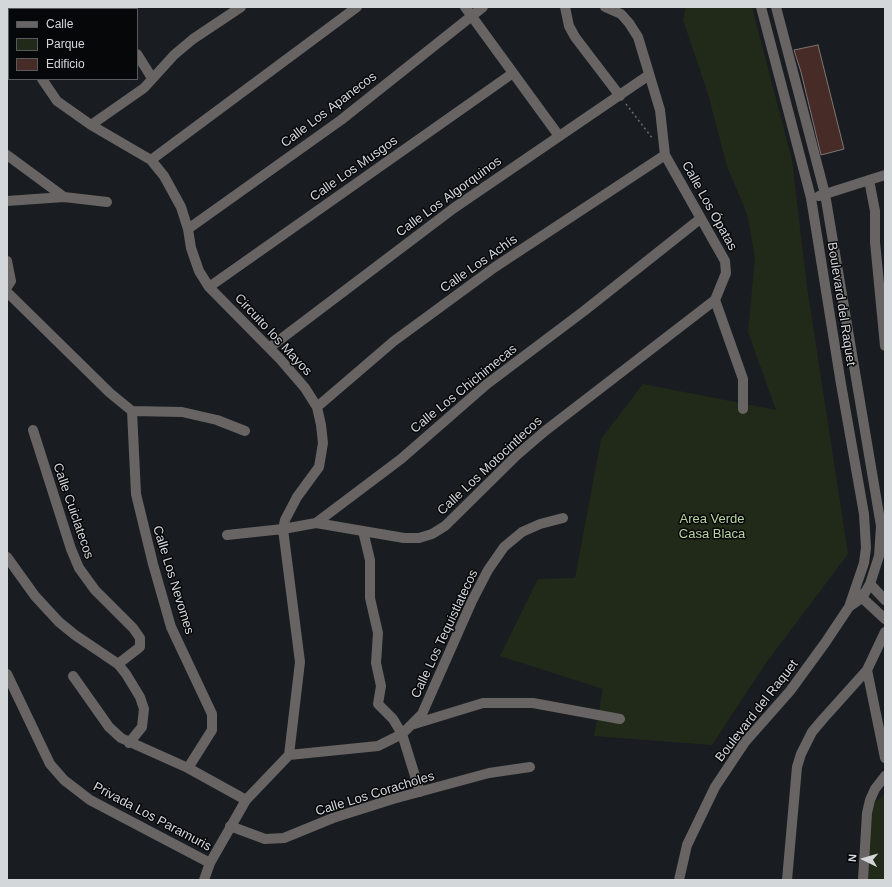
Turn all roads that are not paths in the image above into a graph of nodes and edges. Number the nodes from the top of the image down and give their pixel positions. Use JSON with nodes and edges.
{"nodes":[{"id":1,"x":241,"y":7,"type":"edge"},
{"id":2,"x":357,"y":7,"type":"edge"},
{"id":3,"x":465,"y":7,"type":"edge"},
{"id":4,"x":483,"y":7,"type":"edge"},
{"id":5,"x":565,"y":7,"type":"edge"},
{"id":6,"x":605,"y":7,"type":"edge"},
{"id":7,"x":761,"y":7,"type":"edge"},
{"id":8,"x":776,"y":7,"type":"edge"},
{"id":9,"x":471,"y":16,"type":"junction"},
{"id":10,"x":138,"y":56,"type":"edge"},
{"id":11,"x":513,"y":73,"type":"junction"},
{"id":12,"x":649,"y":75,"type":"junction"},
{"id":13,"x":152,"y":78,"type":"junction"},
{"id":14,"x":43,"y":80,"type":"edge"},
{"id":15,"x":620,"y":96,"type":"junction"},
{"id":16,"x":91,"y":125,"type":"junction"},
{"id":17,"x":559,"y":136,"type":"junction"},
{"id":18,"x":7,"y":155,"type":"edge"},
{"id":19,"x":665,"y":155,"type":"junction"},
{"id":20,"x":151,"y":160,"type":"junction"},
{"id":21,"x":885,"y":175,"type":"edge"},
{"id":22,"x":869,"y":180,"type":"junction"},
{"id":23,"x":825,"y":194,"type":"junction"},
{"id":24,"x":64,"y":197,"type":"junction"},
{"id":25,"x":812,"y":198,"type":"junction"},
{"id":26,"x":7,"y":201,"type":"edge"},
{"id":27,"x":107,"y":202,"type":"dead end"},
{"id":28,"x":700,"y":219,"type":"junction"},
{"id":29,"x":188,"y":229,"type":"junction"},
{"id":30,"x":7,"y":261,"type":"edge"},
{"id":31,"x":7,"y":287,"type":"edge"},
{"id":32,"x":209,"y":287,"type":"junction"},
{"id":33,"x":7,"y":292,"type":"edge"},
{"id":34,"x":715,"y":300,"type":"junction"},
{"id":35,"x":885,"y":346,"type":"edge"},
{"id":36,"x":269,"y":348,"type":"junction"},
{"id":37,"x":856,"y":380,"type":"junction"},
{"id":38,"x":840,"y":384,"type":"junction"},
{"id":39,"x":317,"y":407,"type":"junction"},
{"id":40,"x":743,"y":409,"type":"dead end"},
{"id":41,"x":132,"y":411,"type":"junction"},
{"id":42,"x":33,"y":430,"type":"dead end"},
{"id":43,"x":245,"y":431,"type":"dead end"},
{"id":44,"x":563,"y":518,"type":"dead end"},
{"id":45,"x":316,"y":523,"type":"junction"},
{"id":46,"x":282,"y":529,"type":"junction"},
{"id":47,"x":363,"y":532,"type":"junction"},
{"id":48,"x":227,"y":535,"type":"dead end"},
{"id":49,"x":867,"y":540,"type":"junction"},
{"id":50,"x":881,"y":540,"type":"junction"},
{"id":51,"x":7,"y":557,"type":"edge"},
{"id":52,"x":870,"y":584,"type":"junction"},
{"id":53,"x":858,"y":594,"type":"junction"},
{"id":54,"x":885,"y":600,"type":"edge"},
{"id":55,"x":885,"y":619,"type":"edge"},
{"id":56,"x":885,"y":632,"type":"edge"},
{"id":57,"x":118,"y":664,"type":"junction"},
{"id":58,"x":867,"y":670,"type":"junction"},
{"id":59,"x":7,"y":674,"type":"edge"},
{"id":60,"x":73,"y":676,"type":"dead end"},
{"id":61,"x":620,"y":719,"type":"dead end"},
{"id":62,"x":411,"y":725,"type":"junction"},
{"id":63,"x":402,"y":734,"type":"junction"},
{"id":64,"x":129,"y":743,"type":"junction"},
{"id":65,"x":289,"y":755,"type":"junction"},
{"id":66,"x":885,"y":758,"type":"edge"},
{"id":67,"x":530,"y":767,"type":"dead end"},
{"id":68,"x":188,"y":768,"type":"junction"},
{"id":69,"x":885,"y":776,"type":"edge"},
{"id":70,"x":420,"y":792,"type":"junction"},
{"id":71,"x":246,"y":800,"type":"junction"},
{"id":72,"x":230,"y":826,"type":"junction"},
{"id":73,"x":210,"y":863,"type":"junction"},
{"id":74,"x":204,"y":880,"type":"edge"},
{"id":75,"x":679,"y":880,"type":"edge"},
{"id":76,"x":787,"y":880,"type":"edge"},
{"id":77,"x":863,"y":880,"type":"edge"}],
"edges":[{"from":1,"to":13,"type":"street"},
{"from":2,"to":20,"type":"street"},
{"from":3,"to":9,"type":"street"},
{"from":4,"to":9,"type":"street","name":"Calle Los Apanecos"},
{"from":5,"to":15,"type":"street"},
{"from":6,"to":12,"type":"street","name":"Calle Los Ópatas"},
{"from":7,"to":25,"type":"street","name":"Boulevard del Raquet"},
{"from":8,"to":23,"type":"street","name":"Boulevard del Raquet"},
{"from":9,"to":11,"type":"street"},
{"from":9,"to":29,"type":"street","name":"Calle Los Apanecos"},
{"from":10,"to":13,"type":"street"},
{"from":11,"to":17,"type":"street"},
{"from":11,"to":32,"type":"street","name":"Calle Los Musgos"},
{"from":12,"to":15,"type":"street","name":"Calle Los Algorquinos"},
{"from":12,"to":19,"type":"street","name":"Calle Los Ópatas"},
{"from":13,"to":16,"type":"street"},
{"from":14,"to":16,"type":"street","name":"Circuito los Mayos"},
{"from":15,"to":17,"type":"street","name":"Calle Los Algorquinos"},
{"from":16,"to":20,"type":"street","name":"Circuito los Mayos"},
{"from":17,"to":36,"type":"street","name":"Calle Los Algorquinos"},
{"from":18,"to":24,"type":"street"},
{"from":19,"to":28,"type":"street","name":"Calle Los Ópatas"},
{"from":19,"to":39,"type":"street","name":"Calle Los Achís"},
{"from":20,"to":29,"type":"street","name":"Circuito los Mayos"},
{"from":21,"to":22,"type":"street"},
{"from":22,"to":23,"type":"street"},
{"from":22,"to":35,"type":"street"},
{"from":23,"to":25,"type":"street"},
{"from":23,"to":37,"type":"street","name":"Boulevard del Raquet"},
{"from":24,"to":26,"type":"street"},
{"from":24,"to":27,"type":"street"},
{"from":25,"to":38,"type":"street","name":"Boulevard del Raquet"},
{"from":28,"to":34,"type":"street","name":"Calle Los Ópatas"},
{"from":28,"to":45,"type":"street","name":"Calle Los Chichimecas"},
{"from":29,"to":32,"type":"street","name":"Circuito los Mayos"},
{"from":30,"to":31,"type":"street"},
{"from":32,"to":36,"type":"street","name":"Circuito los Mayos"},
{"from":33,"to":41,"type":"street"},
{"from":34,"to":40,"type":"street"},
{"from":34,"to":47,"type":"street","name":"Calle Los Motocintlecos"},
{"from":36,"to":39,"type":"street","name":"Circuito los Mayos"},
{"from":37,"to":38,"type":"street"},
{"from":37,"to":50,"type":"street","name":"Boulevard del Raquet"},
{"from":38,"to":49,"type":"street","name":"Boulevard del Raquet"},
{"from":39,"to":46,"type":"street","name":"Circuito los Mayos"},
{"from":41,"to":43,"type":"street"},
{"from":41,"to":68,"type":"street","name":"Calle Los Nevomes"},
{"from":42,"to":57,"type":"street","name":"Calle Cuiclatecos"},
{"from":44,"to":62,"type":"street","name":"Calle Los Tequistlatecos"},
{"from":45,"to":46,"type":"street","name":"Calle Los Chichimecas"},
{"from":45,"to":47,"type":"street","name":"Calle Los Motocintlecos"},
{"from":46,"to":48,"type":"street","name":"Calle Los Chichimecas"},
{"from":46,"to":65,"type":"street"},
{"from":47,"to":63,"type":"street"},
{"from":49,"to":50,"type":"street"},
{"from":49,"to":53,"type":"street","name":"Boulevard del Raquet"},
{"from":50,"to":52,"type":"street","name":"Boulevard del Raquet"},
{"from":51,"to":57,"type":"street"},
{"from":52,"to":53,"type":"street","name":"Boulevard del Raquet"},
{"from":52,"to":54,"type":"street"},
{"from":53,"to":55,"type":"street"},
{"from":53,"to":75,"type":"street","name":"Boulevard del Raquet"},
{"from":56,"to":58,"type":"street"},
{"from":57,"to":64,"type":"street"},
{"from":58,"to":66,"type":"street"},
{"from":58,"to":76,"type":"street"},
{"from":59,"to":73,"type":"street","name":"Privada Los Paramuris"},
{"from":60,"to":64,"type":"street"},
{"from":61,"to":62,"type":"street"},
{"from":62,"to":63,"type":"street","name":"Calle Los Tequistlatecos"},
{"from":63,"to":65,"type":"street","name":"Calle Los Tequistlatecos"},
{"from":63,"to":70,"type":"street"},
{"from":64,"to":68,"type":"street"},
{"from":65,"to":71,"type":"street"},
{"from":67,"to":70,"type":"street","name":"Calle Los Coracholes"},
{"from":68,"to":71,"type":"street"},
{"from":69,"to":77,"type":"street"},
{"from":70,"to":72,"type":"street","name":"Calle Los Coracholes"},
{"from":71,"to":72,"type":"street"},
{"from":72,"to":73,"type":"street"},
{"from":73,"to":74,"type":"street"}]}
